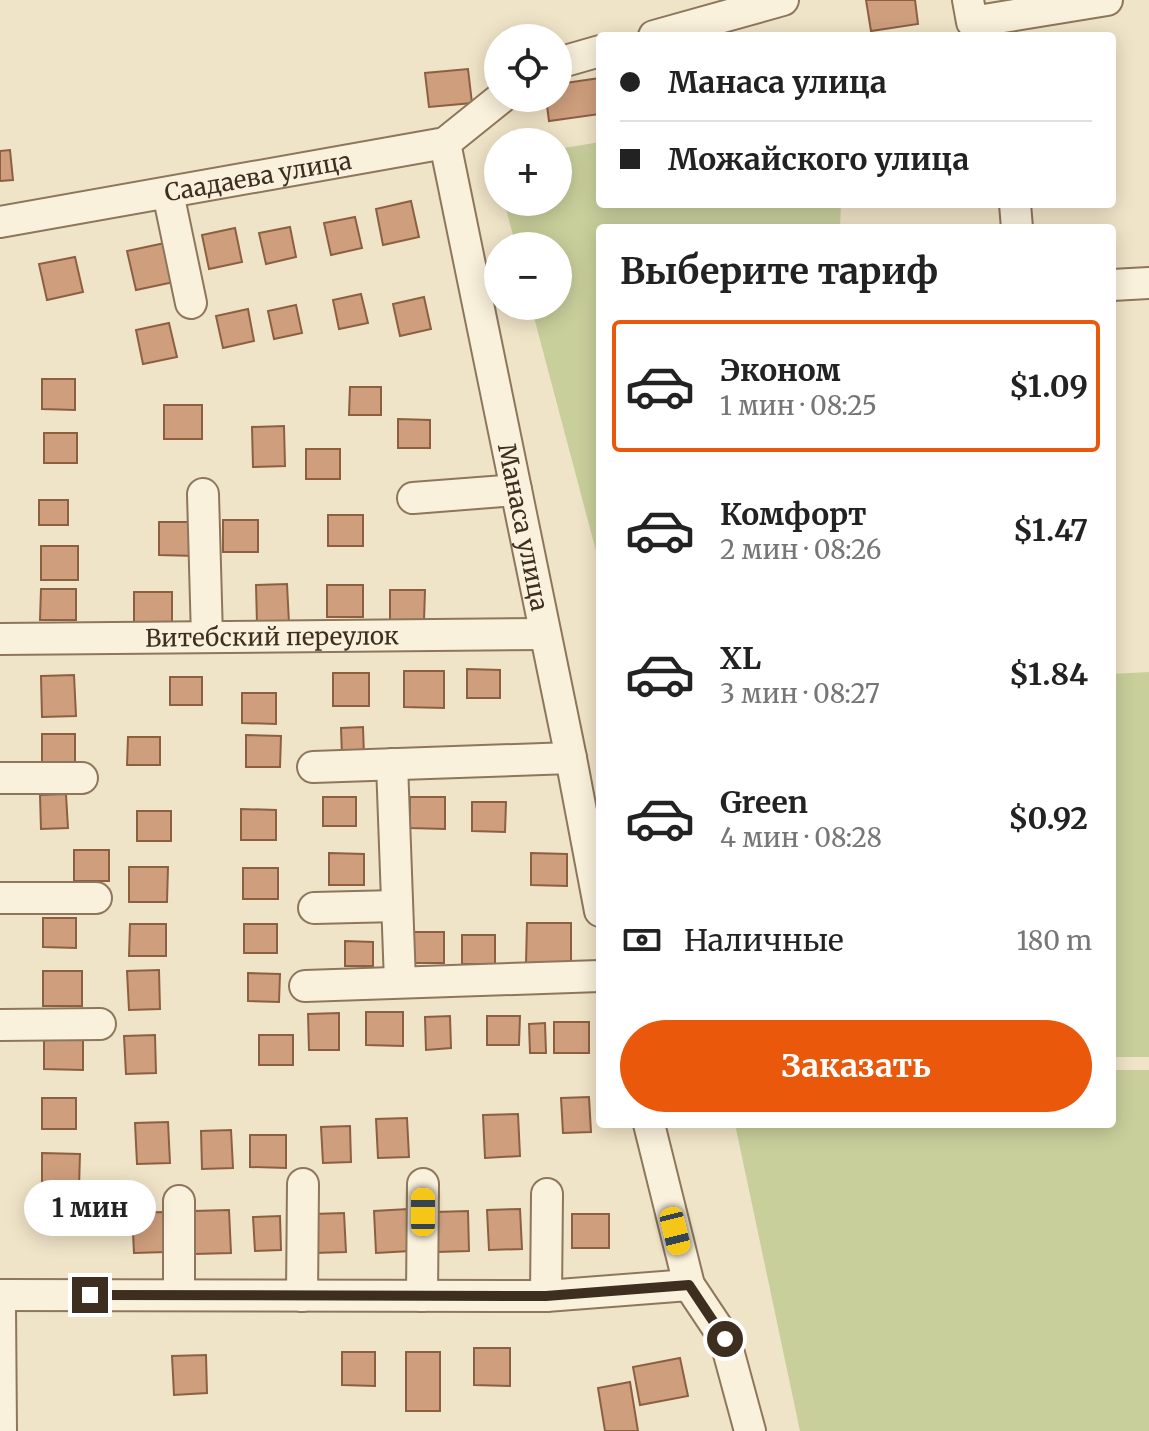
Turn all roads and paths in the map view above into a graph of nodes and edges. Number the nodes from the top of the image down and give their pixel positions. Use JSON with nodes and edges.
{"nodes":[{"id":1,"x":783,"y":0,"type":"edge"},
{"id":2,"x":968,"y":0,"type":"edge"},
{"id":3,"x":1107,"y":0,"type":"edge"},
{"id":4,"x":1001,"y":26,"type":"edge"},
{"id":5,"x":668,"y":32,"type":"edge"},
{"id":6,"x":596,"y":52,"type":"edge"},
{"id":7,"x":572,"y":59,"type":"edge"},
{"id":8,"x":484,"y":112,"type":"edge"},
{"id":9,"x":445,"y":143,"type":"junction"},
{"id":10,"x":168,"y":193,"type":"junction"},
{"id":11,"x":0,"y":222,"type":"edge"},
{"id":12,"x":1149,"y":283,"type":"edge"},
{"id":13,"x":1116,"y":285,"type":"edge"},
{"id":14,"x":191,"y":303,"type":"dead end"},
{"id":15,"x":516,"y":490,"type":"junction"},
{"id":16,"x":203,"y":494,"type":"dead end"},
{"id":17,"x":413,"y":498,"type":"dead end"},
{"id":18,"x":545,"y":634,"type":"junction"},
{"id":19,"x":207,"y":637,"type":"junction"},
{"id":20,"x":0,"y":639,"type":"edge"},
{"id":21,"x":571,"y":758,"type":"junction"},
{"id":22,"x":392,"y":764,"type":"junction"},
{"id":23,"x":313,"y":767,"type":"dead end"},
{"id":24,"x":0,"y":778,"type":"edge"},
{"id":25,"x":82,"y":778,"type":"dead end"},
{"id":26,"x":596,"y":890,"type":"edge"},
{"id":27,"x":0,"y":898,"type":"edge"},
{"id":28,"x":96,"y":898,"type":"dead end"},
{"id":29,"x":397,"y":906,"type":"junction"},
{"id":30,"x":314,"y":908,"type":"dead end"},
{"id":31,"x":596,"y":976,"type":"edge"},
{"id":32,"x":400,"y":982,"type":"junction"},
{"id":33,"x":305,"y":986,"type":"dead end"},
{"id":34,"x":100,"y":1024,"type":"dead end"},
{"id":35,"x":0,"y":1025,"type":"edge"},
{"id":36,"x":650,"y":1128,"type":"edge"},
{"id":37,"x":303,"y":1184,"type":"dead end"},
{"id":38,"x":423,"y":1184,"type":"dead end"},
{"id":39,"x":547,"y":1194,"type":"dead end"},
{"id":40,"x":179,"y":1201,"type":"dead end"},
{"id":41,"x":689,"y":1285,"type":"junction"},
{"id":42,"x":0,"y":1295,"type":"edge"},
{"id":43,"x":179,"y":1295,"type":"junction"},
{"id":44,"x":302,"y":1296,"type":"junction"},
{"id":45,"x":422,"y":1296,"type":"junction"},
{"id":46,"x":546,"y":1296,"type":"junction"},
{"id":47,"x":0,"y":1307,"type":"edge"},
{"id":48,"x":1,"y":1431,"type":"edge"},
{"id":49,"x":750,"y":1431,"type":"edge"}],
"edges":[{"from":1,"to":5,"type":"street"},
{"from":2,"to":4,"type":"street"},
{"from":3,"to":4,"type":"street"},
{"from":6,"to":7,"type":"street"},
{"from":8,"to":9,"type":"street","name":"Саадаева улица"},
{"from":9,"to":10,"type":"street","name":"Саадаева улица"},
{"from":9,"to":15,"type":"street","name":"Манаса улица"},
{"from":10,"to":11,"type":"street","name":"Саадаева улица"},
{"from":10,"to":14,"type":"street"},
{"from":12,"to":13,"type":"street"},
{"from":15,"to":17,"type":"street"},
{"from":15,"to":18,"type":"street","name":"Манаса улица"},
{"from":16,"to":19,"type":"street"},
{"from":18,"to":19,"type":"street","name":"Витебский переулок"},
{"from":18,"to":21,"type":"street","name":"Манаса улица"},
{"from":19,"to":20,"type":"street","name":"Витебский переулок"},
{"from":21,"to":22,"type":"street"},
{"from":21,"to":26,"type":"street","name":"Манаса улица"},
{"from":22,"to":23,"type":"street"},
{"from":22,"to":29,"type":"street"},
{"from":24,"to":25,"type":"street"},
{"from":27,"to":28,"type":"street"},
{"from":29,"to":30,"type":"street"},
{"from":29,"to":32,"type":"street"},
{"from":31,"to":32,"type":"street"},
{"from":32,"to":33,"type":"street"},
{"from":34,"to":35,"type":"street"},
{"from":36,"to":41,"type":"street"},
{"from":37,"to":44,"type":"street"},
{"from":38,"to":45,"type":"street"},
{"from":39,"to":46,"type":"street"},
{"from":40,"to":43,"type":"street"},
{"from":41,"to":46,"type":"street"},
{"from":41,"to":49,"type":"street"},
{"from":42,"to":43,"type":"street"},
{"from":43,"to":44,"type":"street"},
{"from":44,"to":45,"type":"street"},
{"from":45,"to":46,"type":"street"},
{"from":47,"to":48,"type":"street"}]}
